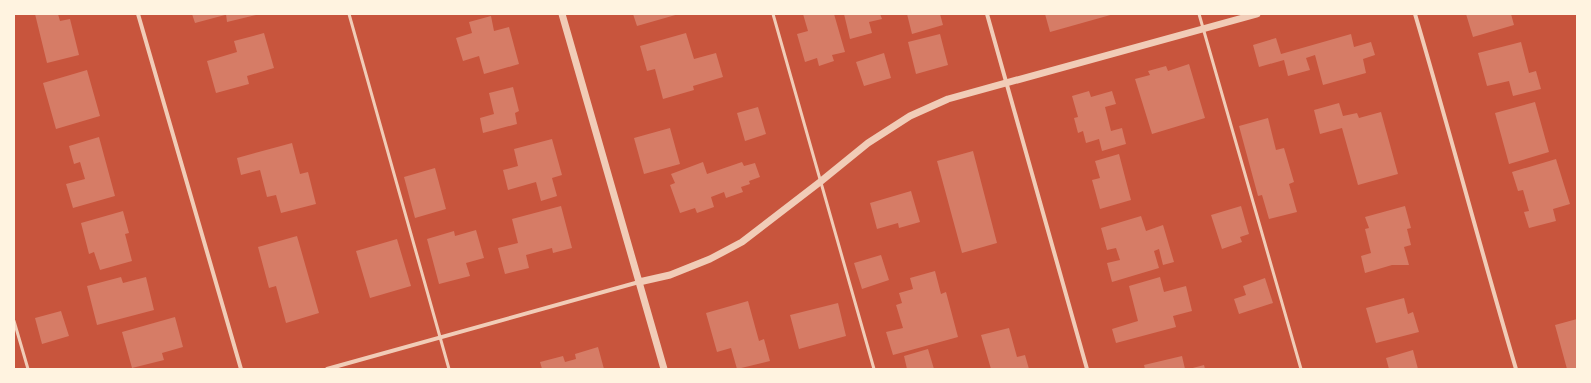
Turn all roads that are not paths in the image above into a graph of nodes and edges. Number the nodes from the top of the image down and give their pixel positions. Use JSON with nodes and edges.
{"nodes":[{"id":1,"x":138,"y":14,"type":"edge"},
{"id":2,"x":349,"y":14,"type":"edge"},
{"id":3,"x":562,"y":14,"type":"edge"},
{"id":4,"x":773,"y":14,"type":"edge"},
{"id":5,"x":987,"y":14,"type":"edge"},
{"id":6,"x":1199,"y":14,"type":"edge"},
{"id":7,"x":1257,"y":14,"type":"edge"},
{"id":8,"x":1415,"y":14,"type":"edge"},
{"id":9,"x":1203,"y":29,"type":"junction"},
{"id":10,"x":1006,"y":82,"type":"junction"},
{"id":11,"x":820,"y":182,"type":"junction"},
{"id":12,"x":639,"y":282,"type":"junction"},
{"id":13,"x":14,"y":320,"type":"edge"},
{"id":14,"x":439,"y":337,"type":"junction"},
{"id":15,"x":28,"y":369,"type":"edge"},
{"id":16,"x":241,"y":369,"type":"edge"},
{"id":17,"x":327,"y":369,"type":"edge"},
{"id":18,"x":449,"y":369,"type":"edge"},
{"id":19,"x":664,"y":369,"type":"edge"},
{"id":20,"x":874,"y":369,"type":"edge"},
{"id":21,"x":1087,"y":369,"type":"edge"},
{"id":22,"x":1301,"y":369,"type":"edge"},
{"id":23,"x":1516,"y":369,"type":"edge"}],
"edges":[{"from":1,"to":16,"type":"street"},
{"from":2,"to":14,"type":"lane"},
{"from":3,"to":12,"type":"street"},
{"from":4,"to":11,"type":"lane"},
{"from":5,"to":10,"type":"street"},
{"from":6,"to":9,"type":"lane"},
{"from":7,"to":9,"type":"street"},
{"from":8,"to":23,"type":"street"},
{"from":9,"to":10,"type":"street"},
{"from":9,"to":22,"type":"lane"},
{"from":10,"to":11,"type":"street"},
{"from":10,"to":21,"type":"street"},
{"from":11,"to":12,"type":"street"},
{"from":11,"to":20,"type":"lane"},
{"from":12,"to":14,"type":"street"},
{"from":12,"to":19,"type":"street"},
{"from":13,"to":15,"type":"lane"},
{"from":14,"to":17,"type":"street"},
{"from":14,"to":18,"type":"lane"}]}
